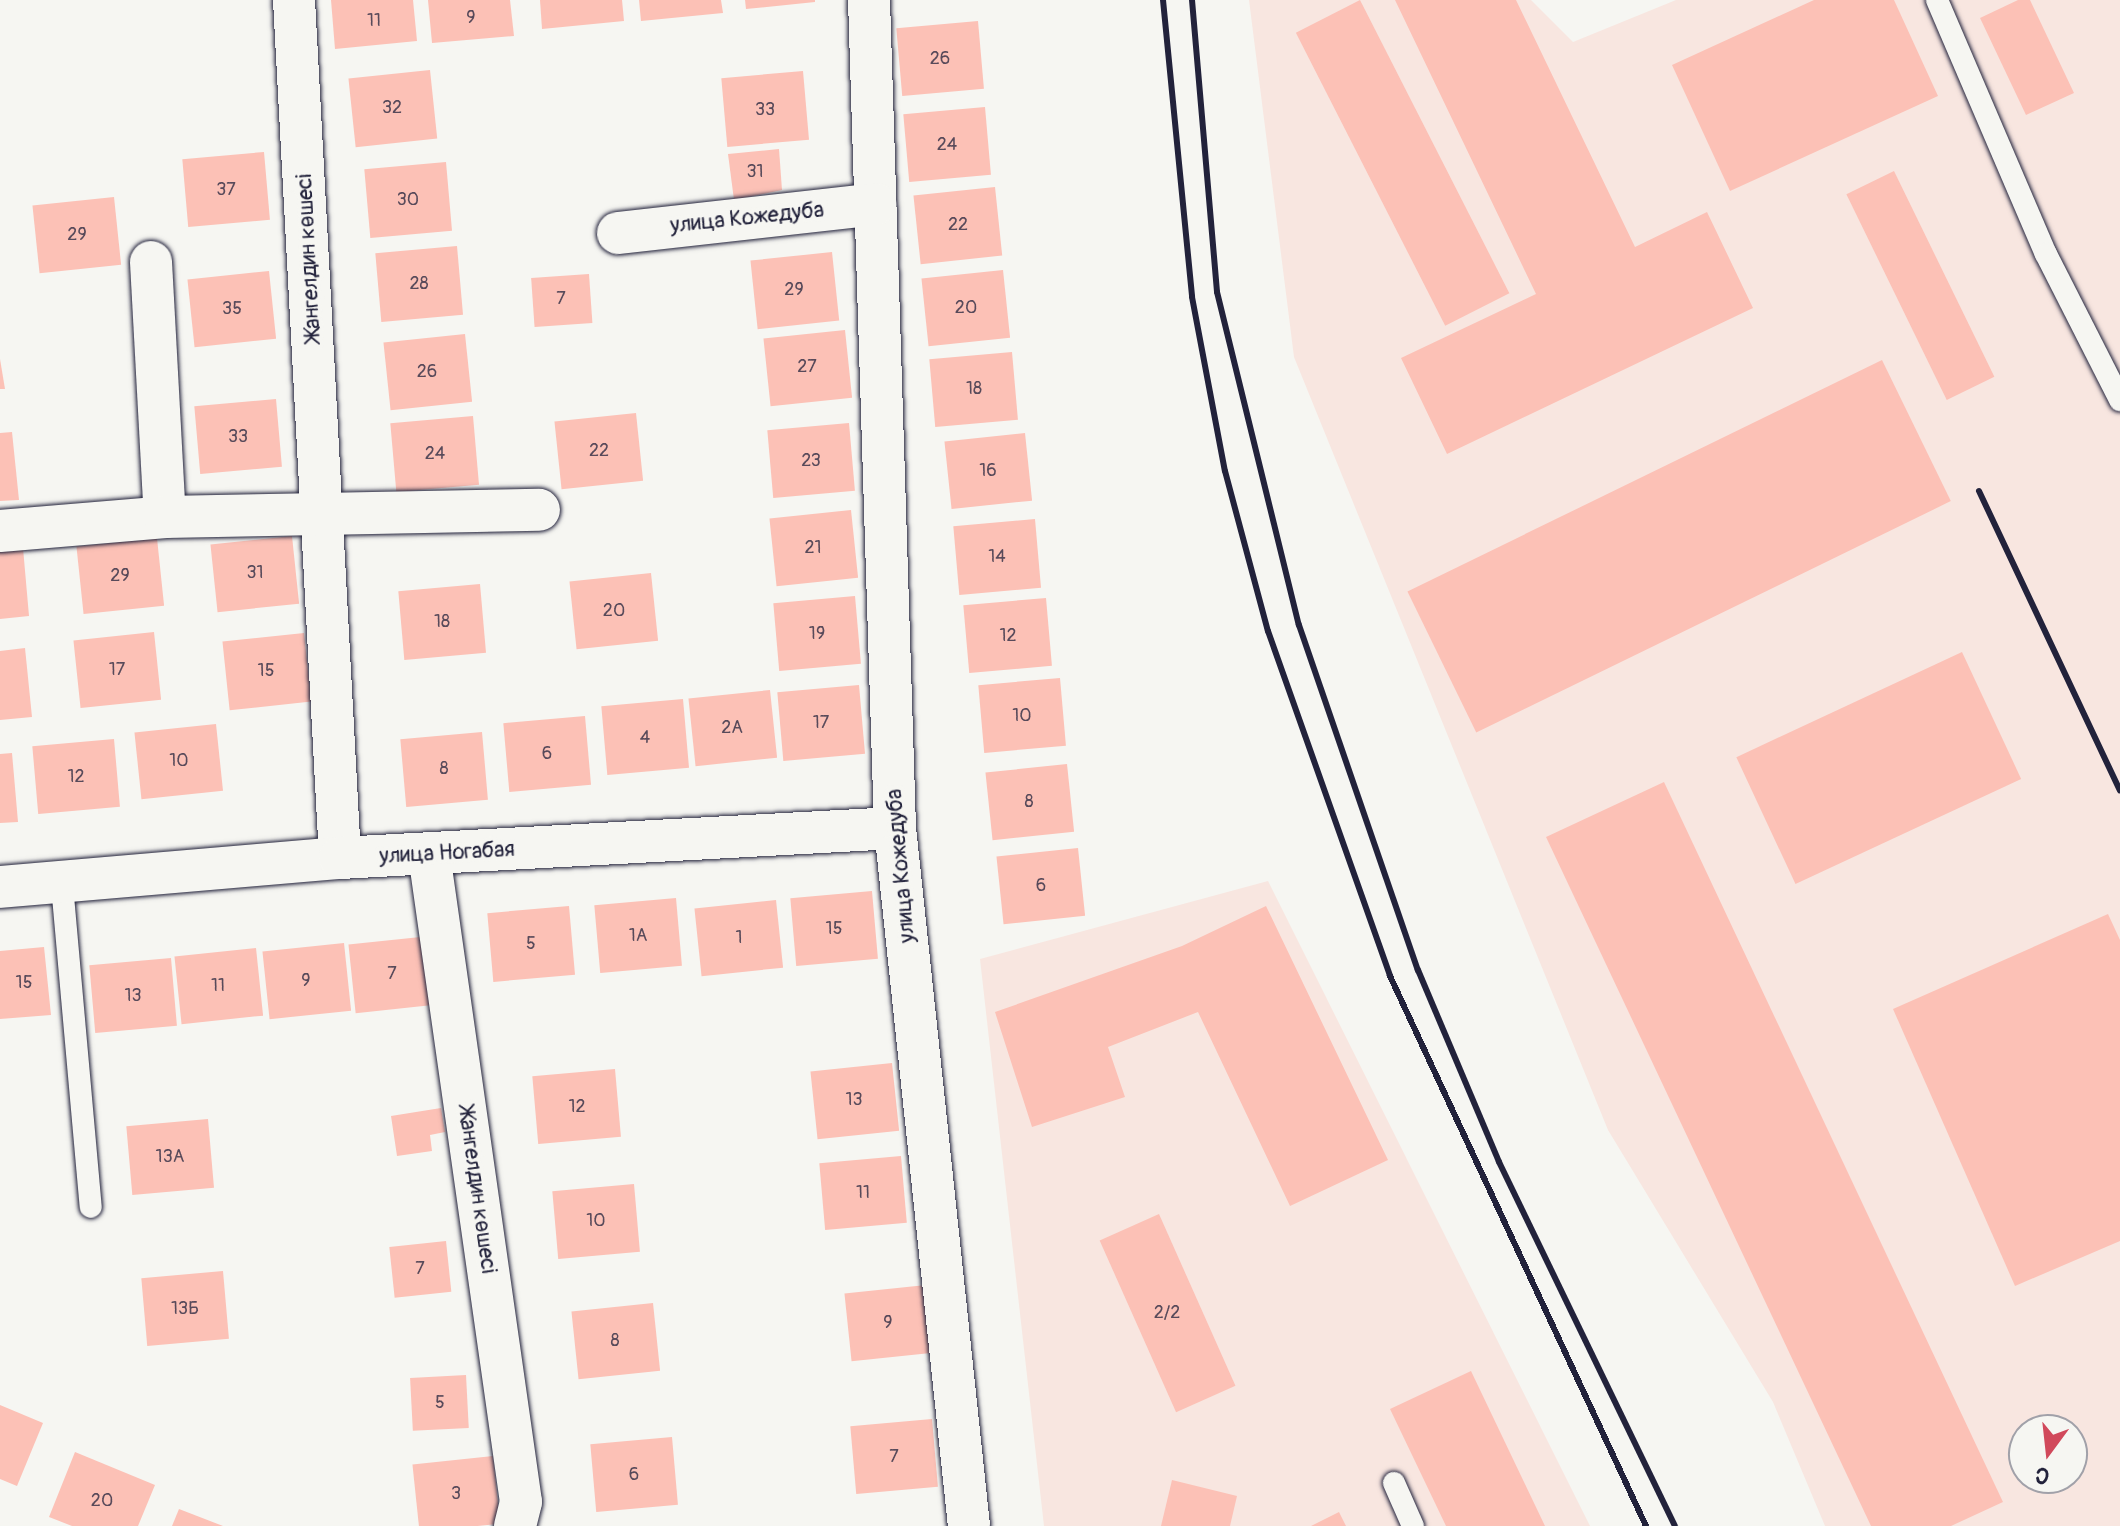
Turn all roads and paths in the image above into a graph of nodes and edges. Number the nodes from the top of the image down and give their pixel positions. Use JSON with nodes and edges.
{"nodes":[{"id":1,"x":294,"y":0,"type":"edge"},
{"id":2,"x":869,"y":0,"type":"edge"},
{"id":3,"x":1937,"y":0,"type":"edge"},
{"id":4,"x":875,"y":204,"type":"junction"},
{"id":5,"x":618,"y":233,"type":"dead end"},
{"id":6,"x":151,"y":262,"type":"dead end"},
{"id":7,"x":2120,"y":400,"type":"edge"},
{"id":8,"x":539,"y":510,"type":"dead end"},
{"id":9,"x":324,"y":516,"type":"junction"},
{"id":10,"x":165,"y":517,"type":"junction"},
{"id":11,"x":0,"y":531,"type":"edge"},
{"id":12,"x":895,"y":828,"type":"junction"},
{"id":13,"x":429,"y":854,"type":"junction"},
{"id":14,"x":340,"y":858,"type":"junction"},
{"id":15,"x":62,"y":885,"type":"junction"},
{"id":16,"x":0,"y":887,"type":"edge"},
{"id":17,"x":91,"y":1207,"type":"dead end"},
{"id":18,"x":1394,"y":1483,"type":"dead end"},
{"id":19,"x":515,"y":1526,"type":"edge"},
{"id":20,"x":969,"y":1526,"type":"edge"},
{"id":21,"x":1413,"y":1526,"type":"edge"}],
"edges":[{"from":1,"to":9,"type":"street","name":"Жангелдин көшесі"},
{"from":2,"to":4,"type":"street","name":"улица Кожедуба"},
{"from":3,"to":7,"type":"lane"},
{"from":4,"to":5,"type":"street","name":"улица Кожедуба"},
{"from":4,"to":12,"type":"street","name":"улица Кожедуба"},
{"from":6,"to":10,"type":"street"},
{"from":8,"to":9,"type":"street"},
{"from":9,"to":10,"type":"street"},
{"from":9,"to":14,"type":"street","name":"Жангелдин көшесі"},
{"from":10,"to":11,"type":"street"},
{"from":12,"to":13,"type":"street","name":"улица Ногабая"},
{"from":12,"to":20,"type":"street","name":"улица Кожедуба"},
{"from":13,"to":14,"type":"street","name":"улица Ногабая"},
{"from":13,"to":19,"type":"street","name":"Жангелдин көшесі"},
{"from":14,"to":15,"type":"street","name":"улица Ногабая"},
{"from":15,"to":16,"type":"street","name":"улица Ногабая"},
{"from":15,"to":17,"type":"lane"},
{"from":18,"to":21,"type":"lane"}]}
